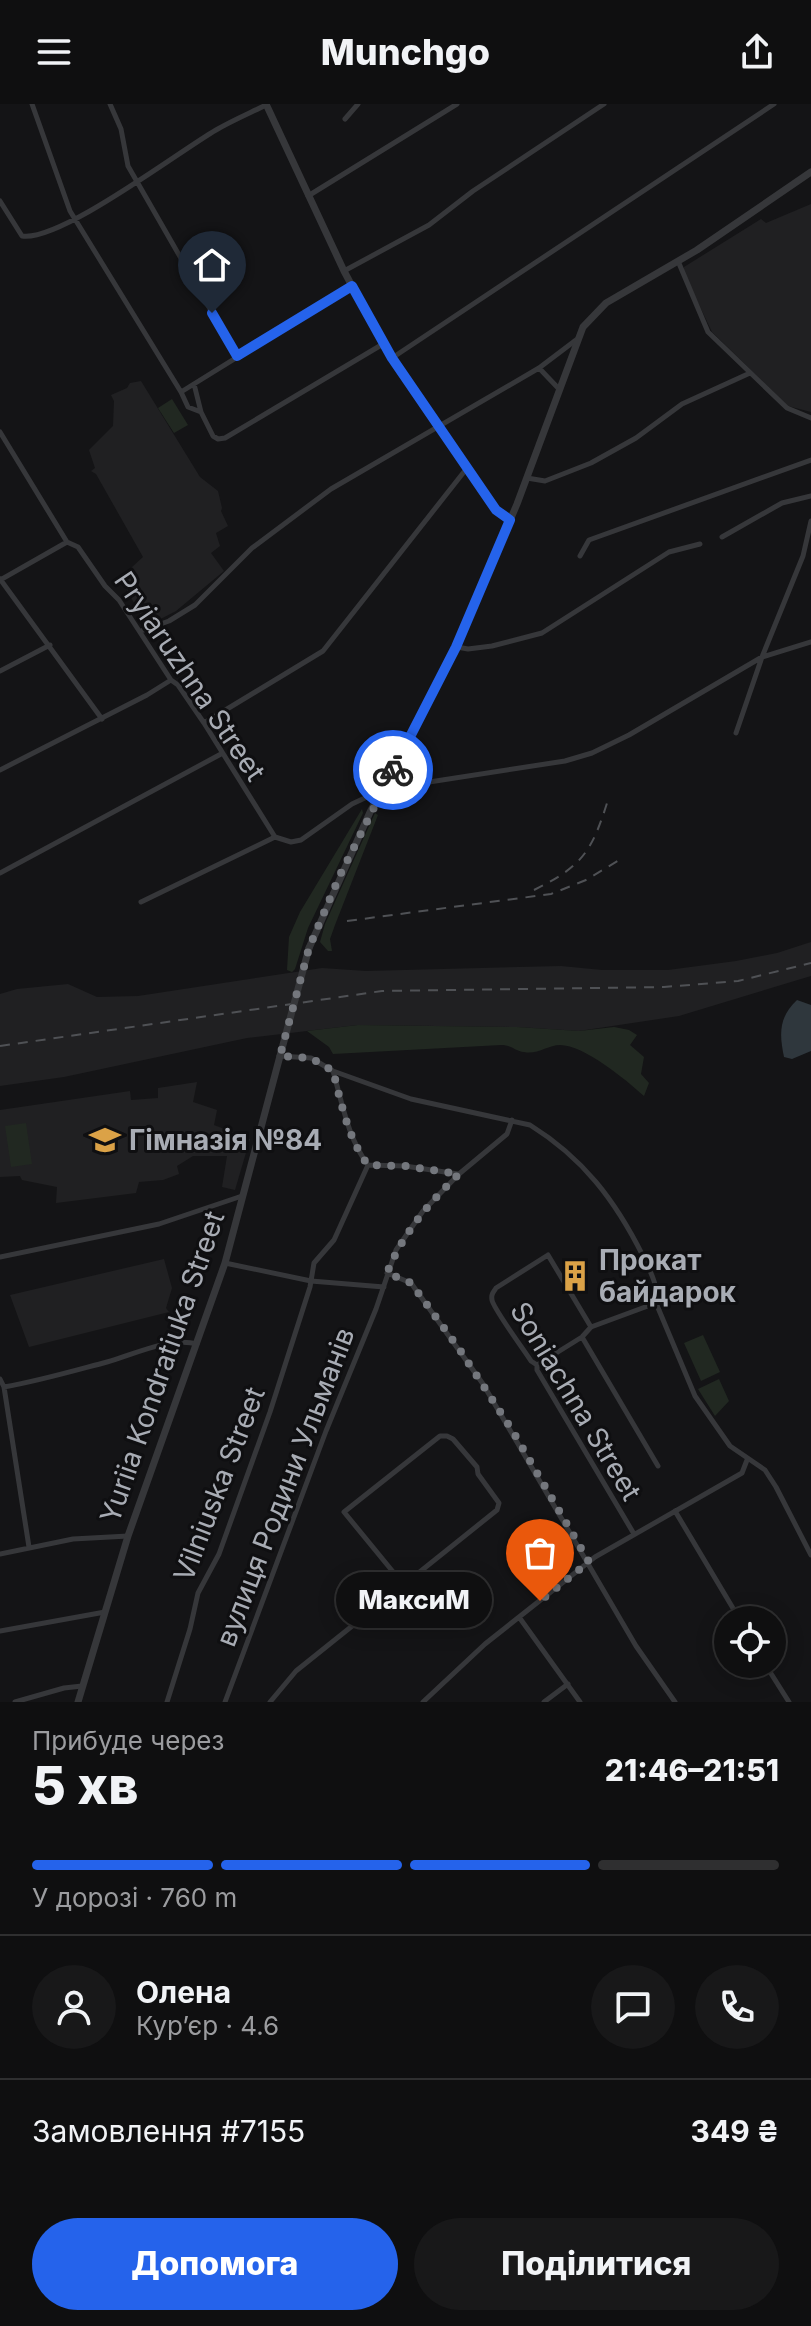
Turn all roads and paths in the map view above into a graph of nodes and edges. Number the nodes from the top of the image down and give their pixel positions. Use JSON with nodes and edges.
{"nodes":[{"id":1,"x":32,"y":104,"type":"edge"},
{"id":2,"x":110,"y":104,"type":"edge"},
{"id":3,"x":266,"y":104,"type":"edge"},
{"id":4,"x":358,"y":104,"type":"edge"},
{"id":5,"x":457,"y":104,"type":"edge"},
{"id":6,"x":604,"y":104,"type":"edge"},
{"id":7,"x":774,"y":104,"type":"edge"},
{"id":8,"x":345,"y":119,"type":"dead end"},
{"id":9,"x":811,"y":172,"type":"edge"},
{"id":10,"x":136,"y":180,"type":"junction"},
{"id":11,"x":308,"y":196,"type":"junction"},
{"id":12,"x":0,"y":201,"type":"edge"},
{"id":13,"x":75,"y":219,"type":"junction"},
{"id":14,"x":678,"y":261,"type":"junction"},
{"id":15,"x":344,"y":271,"type":"junction"},
{"id":16,"x":352,"y":286,"type":"junction"},
{"id":17,"x":576,"y":340,"type":"junction"},
{"id":18,"x":383,"y":344,"type":"junction"},
{"id":19,"x":237,"y":356,"type":"junction"},
{"id":20,"x":392,"y":358,"type":"junction"},
{"id":21,"x":539,"y":368,"type":"junction"},
{"id":22,"x":750,"y":373,"type":"junction"},
{"id":23,"x":194,"y":384,"type":"junction"},
{"id":24,"x":559,"y":389,"type":"junction"},
{"id":25,"x":181,"y":392,"type":"junction"},
{"id":26,"x":201,"y":412,"type":"junction"},
{"id":27,"x":811,"y":418,"type":"edge"},
{"id":28,"x":439,"y":427,"type":"junction"},
{"id":29,"x":0,"y":432,"type":"edge"},
{"id":30,"x":811,"y":460,"type":"edge"},
{"id":31,"x":467,"y":468,"type":"junction"},
{"id":32,"x":527,"y":478,"type":"junction"},
{"id":33,"x":811,"y":496,"type":"edge"},
{"id":34,"x":510,"y":520,"type":"junction"},
{"id":35,"x":811,"y":521,"type":"edge"},
{"id":36,"x":722,"y":537,"type":"dead end"},
{"id":37,"x":67,"y":542,"type":"junction"},
{"id":38,"x":700,"y":544,"type":"dead end"},
{"id":39,"x":580,"y":556,"type":"dead end"},
{"id":40,"x":0,"y":580,"type":"edge"},
{"id":41,"x":141,"y":631,"type":"junction"},
{"id":42,"x":811,"y":642,"type":"edge"},
{"id":43,"x":50,"y":645,"type":"junction"},
{"id":44,"x":456,"y":647,"type":"junction"},
{"id":45,"x":762,"y":657,"type":"junction"},
{"id":46,"x":0,"y":671,"type":"edge"},
{"id":47,"x":171,"y":680,"type":"junction"},
{"id":48,"x":102,"y":719,"type":"junction"},
{"id":49,"x":204,"y":723,"type":"junction"},
{"id":50,"x":736,"y":733,"type":"dead end"},
{"id":51,"x":221,"y":754,"type":"junction"},
{"id":52,"x":0,"y":770,"type":"edge"},
{"id":53,"x":384,"y":789,"type":"junction"},
{"id":54,"x":275,"y":837,"type":"junction"},
{"id":55,"x":0,"y":873,"type":"edge"},
{"id":56,"x":141,"y":902,"type":"dead end"},
{"id":57,"x":280,"y":1056,"type":"junction"},
{"id":58,"x":333,"y":1071,"type":"junction"},
{"id":59,"x":512,"y":1120,"type":"junction"},
{"id":60,"x":368,"y":1165,"type":"junction"},
{"id":61,"x":459,"y":1174,"type":"junction"},
{"id":62,"x":242,"y":1196,"type":"junction"},
{"id":63,"x":0,"y":1257,"type":"edge"},
{"id":64,"x":225,"y":1263,"type":"junction"},
{"id":65,"x":387,"y":1273,"type":"junction"},
{"id":66,"x":311,"y":1281,"type":"junction"},
{"id":67,"x":384,"y":1287,"type":"junction"},
{"id":68,"x":656,"y":1303,"type":"junction"},
{"id":69,"x":591,"y":1327,"type":"junction"},
{"id":70,"x":582,"y":1337,"type":"junction"},
{"id":71,"x":198,"y":1344,"type":"junction"},
{"id":72,"x":537,"y":1365,"type":"junction"},
{"id":73,"x":0,"y":1379,"type":"edge"},
{"id":74,"x":4,"y":1387,"type":"junction"},
{"id":75,"x":747,"y":1460,"type":"junction"},
{"id":76,"x":658,"y":1466,"type":"dead end"},
{"id":77,"x":675,"y":1511,"type":"junction"},
{"id":78,"x":634,"y":1534,"type":"junction"},
{"id":79,"x":128,"y":1536,"type":"junction"},
{"id":80,"x":29,"y":1547,"type":"junction"},
{"id":81,"x":0,"y":1554,"type":"edge"},
{"id":82,"x":811,"y":1555,"type":"edge"},
{"id":83,"x":589,"y":1562,"type":"junction"},
{"id":84,"x":403,"y":1584,"type":"junction"},
{"id":85,"x":732,"y":1606,"type":"edge"},
{"id":86,"x":106,"y":1612,"type":"junction"},
{"id":87,"x":519,"y":1617,"type":"junction"},
{"id":88,"x":0,"y":1631,"type":"edge"},
{"id":89,"x":774,"y":1678,"type":"edge"},
{"id":90,"x":568,"y":1684,"type":"junction"},
{"id":91,"x":82,"y":1686,"type":"junction"},
{"id":92,"x":15,"y":1702,"type":"edge"},
{"id":93,"x":78,"y":1702,"type":"edge"},
{"id":94,"x":167,"y":1702,"type":"edge"},
{"id":95,"x":225,"y":1702,"type":"edge"},
{"id":96,"x":270,"y":1702,"type":"edge"},
{"id":97,"x":423,"y":1702,"type":"edge"},
{"id":98,"x":544,"y":1702,"type":"edge"},
{"id":99,"x":580,"y":1702,"type":"edge"},
{"id":100,"x":675,"y":1702,"type":"edge"},
{"id":101,"x":789,"y":1702,"type":"edge"}],
"edges":[{"from":1,"to":13,"type":"street"},
{"from":2,"to":10,"type":"street"},
{"from":3,"to":10,"type":"street"},
{"from":3,"to":11,"type":"street"},
{"from":4,"to":8,"type":"street"},
{"from":5,"to":11,"type":"street"},
{"from":6,"to":15,"type":"street"},
{"from":7,"to":20,"type":"street"},
{"from":9,"to":14,"type":"street","name":"Yuriia Kondratiuka Street"},
{"from":10,"to":13,"type":"street"},
{"from":10,"to":19,"type":"street"},
{"from":11,"to":15,"type":"street"},
{"from":12,"to":13,"type":"street"},
{"from":13,"to":25,"type":"street"},
{"from":14,"to":17,"type":"street","name":"Yuriia Kondratiuka Street"},
{"from":14,"to":22,"type":"street"},
{"from":15,"to":16,"type":"street"},
{"from":16,"to":18,"type":"street"},
{"from":16,"to":19,"type":"street"},
{"from":17,"to":21,"type":"street"},
{"from":17,"to":24,"type":"street","name":"Yuriia Kondratiuka Street"},
{"from":18,"to":20,"type":"street"},
{"from":18,"to":26,"type":"street"},
{"from":19,"to":23,"type":"street"},
{"from":20,"to":28,"type":"street"},
{"from":21,"to":24,"type":"street"},
{"from":21,"to":28,"type":"street"},
{"from":22,"to":27,"type":"street"},
{"from":22,"to":32,"type":"street"},
{"from":23,"to":25,"type":"street"},
{"from":23,"to":26,"type":"street"},
{"from":24,"to":32,"type":"street","name":"Yuriia Kondratiuka Street"},
{"from":25,"to":26,"type":"street"},
{"from":28,"to":31,"type":"street"},
{"from":28,"to":41,"type":"street"},
{"from":29,"to":37,"type":"street","name":"Pryiaruzhna Street"},
{"from":30,"to":39,"type":"street"},
{"from":31,"to":34,"type":"street"},
{"from":31,"to":49,"type":"street"},
{"from":32,"to":34,"type":"street","name":"Yuriia Kondratiuka Street"},
{"from":33,"to":36,"type":"street"},
{"from":34,"to":44,"type":"street","name":"Yuriia Kondratiuka Street"},
{"from":35,"to":45,"type":"street"},
{"from":37,"to":40,"type":"street"},
{"from":37,"to":41,"type":"street","name":"Pryiaruzhna Street"},
{"from":38,"to":44,"type":"street"},
{"from":40,"to":43,"type":"street"},
{"from":41,"to":47,"type":"street","name":"Pryiaruzhna Street"},
{"from":42,"to":45,"type":"street"},
{"from":43,"to":46,"type":"street"},
{"from":43,"to":48,"type":"street"},
{"from":44,"to":53,"type":"street","name":"Yuriia Kondratiuka Street"},
{"from":45,"to":50,"type":"street"},
{"from":45,"to":53,"type":"street"},
{"from":47,"to":48,"type":"street"},
{"from":47,"to":49,"type":"street","name":"Pryiaruzhna Street"},
{"from":48,"to":52,"type":"street"},
{"from":49,"to":51,"type":"street","name":"Pryiaruzhna Street"},
{"from":51,"to":54,"type":"street","name":"Pryiaruzhna Street"},
{"from":51,"to":55,"type":"street"},
{"from":53,"to":54,"type":"street"},
{"from":53,"to":57,"type":"street","name":"Yuriia Kondratiuka Street","bridge":true},
{"from":54,"to":56,"type":"street"},
{"from":57,"to":58,"type":"street"},
{"from":57,"to":62,"type":"street","name":"Yuriia Kondratiuka Street"},
{"from":58,"to":59,"type":"street"},
{"from":58,"to":60,"type":"street"},
{"from":59,"to":61,"type":"street","name":"вулиця Родини Ульманів"},
{"from":59,"to":68,"type":"street"},
{"from":60,"to":61,"type":"street"},
{"from":60,"to":66,"type":"street","name":"Vilniuska Street"},
{"from":61,"to":65,"type":"street","name":"вулиця Родини Ульманів"},
{"from":62,"to":63,"type":"street"},
{"from":62,"to":64,"type":"street","name":"Yuriia Kondratiuka Street"},
{"from":64,"to":66,"type":"street","name":"вулиця Родини Ульманів"},
{"from":64,"to":71,"type":"street","name":"Yuriia Kondratiuka Street"},
{"from":65,"to":67,"type":"street","name":"вулиця Родини Ульманів"},
{"from":65,"to":83,"type":"street"},
{"from":66,"to":67,"type":"street","name":"вулиця Родини Ульманів"},
{"from":66,"to":94,"type":"street","name":"Vilniuska Street"},
{"from":67,"to":95,"type":"street","name":"вулиця Родини Ульманів"},
{"from":68,"to":69,"type":"street"},
{"from":68,"to":75,"type":"street"},
{"from":69,"to":70,"type":"street"},
{"from":69,"to":72,"type":"street","name":"Soniachna Street"},
{"from":70,"to":72,"type":"street"},
{"from":70,"to":76,"type":"street"},
{"from":71,"to":74,"type":"street"},
{"from":71,"to":79,"type":"street","name":"Yuriia Kondratiuka Street"},
{"from":72,"to":78,"type":"street","name":"Soniachna Street"},
{"from":73,"to":74,"type":"street"},
{"from":74,"to":80,"type":"street"},
{"from":75,"to":77,"type":"street"},
{"from":75,"to":82,"type":"street"},
{"from":77,"to":78,"type":"street"},
{"from":77,"to":85,"type":"street"},
{"from":78,"to":83,"type":"street"},
{"from":79,"to":80,"type":"street"},
{"from":79,"to":86,"type":"street","name":"Yuriia Kondratiuka Street"},
{"from":80,"to":81,"type":"street"},
{"from":83,"to":87,"type":"street"},
{"from":83,"to":100,"type":"street"},
{"from":84,"to":84,"type":"street"},
{"from":84,"to":96,"type":"street"},
{"from":86,"to":88,"type":"street"},
{"from":86,"to":91,"type":"street","name":"Yuriia Kondratiuka Street"},
{"from":87,"to":90,"type":"street"},
{"from":87,"to":97,"type":"street"},
{"from":89,"to":101,"type":"street"},
{"from":90,"to":98,"type":"street"},
{"from":90,"to":99,"type":"street"},
{"from":91,"to":92,"type":"street"},
{"from":91,"to":93,"type":"street","name":"Yuriia Kondratiuka Street"}]}
